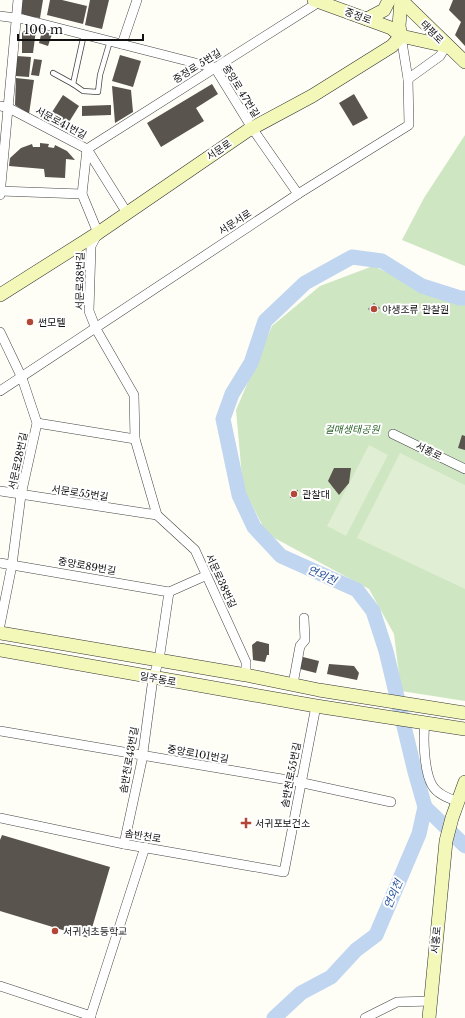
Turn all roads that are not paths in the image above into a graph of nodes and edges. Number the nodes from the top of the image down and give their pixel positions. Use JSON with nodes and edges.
{"nodes":[{"id":1,"x":18,"y":0,"type":"edge"},
{"id":2,"x":137,"y":0,"type":"edge"},
{"id":3,"x":389,"y":0,"type":"edge"},
{"id":4,"x":401,"y":0,"type":"edge"},
{"id":5,"x":316,"y":1,"type":"edge"},
{"id":6,"x":0,"y":16,"type":"edge"},
{"id":7,"x":17,"y":18,"type":"junction"},
{"id":8,"x":367,"y":19,"type":"junction"},
{"id":9,"x":84,"y":34,"type":"junction"},
{"id":10,"x":401,"y":36,"type":"junction"},
{"id":11,"x":110,"y":41,"type":"junction"},
{"id":12,"x":122,"y":44,"type":"junction"},
{"id":13,"x":446,"y":46,"type":"junction"},
{"id":14,"x":465,"y":62,"type":"edge"},
{"id":15,"x":215,"y":68,"type":"junction"},
{"id":16,"x":53,"y":73,"type":"dead end"},
{"id":17,"x":408,"y":79,"type":"junction"},
{"id":18,"x":73,"y":84,"type":"junction"},
{"id":19,"x":4,"y":107,"type":"edge"},
{"id":20,"x":252,"y":128,"type":"junction"},
{"id":21,"x":87,"y":149,"type":"junction"},
{"id":22,"x":0,"y":191,"type":"edge"},
{"id":23,"x":0,"y":194,"type":"edge"},
{"id":24,"x":82,"y":194,"type":"junction"},
{"id":25,"x":298,"y":194,"type":"junction"},
{"id":26,"x":127,"y":213,"type":"junction"},
{"id":27,"x":98,"y":233,"type":"junction"},
{"id":28,"x":0,"y":295,"type":"edge"},
{"id":29,"x":96,"y":329,"type":"junction"},
{"id":30,"x":0,"y":332,"type":"edge"},
{"id":31,"x":22,"y":378,"type":"junction"},
{"id":32,"x":0,"y":391,"type":"edge"},
{"id":33,"x":37,"y":423,"type":"junction"},
{"id":34,"x":393,"y":434,"type":"dead end"},
{"id":35,"x":136,"y":439,"type":"junction"},
{"id":36,"x":465,"y":469,"type":"edge"},
{"id":37,"x":0,"y":491,"type":"edge"},
{"id":38,"x":21,"y":495,"type":"junction"},
{"id":39,"x":157,"y":515,"type":"junction"},
{"id":40,"x":0,"y":562,"type":"edge"},
{"id":41,"x":12,"y":565,"type":"junction"},
{"id":42,"x":205,"y":576,"type":"junction"},
{"id":43,"x":169,"y":592,"type":"junction"},
{"id":44,"x":304,"y":618,"type":"dead end"},
{"id":45,"x":0,"y":624,"type":"edge"},
{"id":46,"x":0,"y":633,"type":"edge"},
{"id":47,"x":0,"y":650,"type":"edge"},
{"id":48,"x":159,"y":660,"type":"junction"},
{"id":49,"x":246,"y":675,"type":"junction"},
{"id":50,"x":153,"y":678,"type":"junction"},
{"id":51,"x":293,"y":684,"type":"junction"},
{"id":52,"x":316,"y":706,"type":"junction"},
{"id":53,"x":464,"y":713,"type":"edge"},
{"id":54,"x":425,"y":723,"type":"junction"},
{"id":55,"x":463,"y":729,"type":"edge"},
{"id":56,"x":0,"y":731,"type":"edge"},
{"id":57,"x":142,"y":755,"type":"junction"},
{"id":58,"x":465,"y":782,"type":"edge"},
{"id":59,"x":301,"y":783,"type":"junction"},
{"id":60,"x":391,"y":802,"type":"dead end"},
{"id":61,"x":458,"y":802,"type":"junction"},
{"id":62,"x":0,"y":818,"type":"edge"},
{"id":63,"x":124,"y":844,"type":"junction"},
{"id":64,"x":145,"y":847,"type":"junction"},
{"id":65,"x":284,"y":872,"type":"joint"},
{"id":66,"x":0,"y":986,"type":"edge"},
{"id":67,"x":431,"y":1002,"type":"junction"},
{"id":68,"x":90,"y":1017,"type":"edge"},
{"id":69,"x":365,"y":1018,"type":"edge"},
{"id":70,"x":429,"y":1018,"type":"edge"}],
"edges":[{"from":1,"to":7,"type":"street"},
{"from":2,"to":12,"type":"street"},
{"from":3,"to":8,"type":"street"},
{"from":4,"to":10,"type":"street"},
{"from":4,"to":13,"type":"street","name":"태평로"},
{"from":5,"to":8,"type":"street","name":"중정로"},
{"from":5,"to":15,"type":"street","name":"중정로 5번길"},
{"from":6,"to":7,"type":"street","name":"중앙로 47번길"},
{"from":7,"to":9,"type":"street","name":"중앙로 47번길"},
{"from":7,"to":19,"type":"street"},
{"from":8,"to":10,"type":"street","name":"중정로"},
{"from":9,"to":11,"type":"street","name":"중앙로 47번길"},
{"from":9,"to":18,"type":"lane"},
{"from":10,"to":13,"type":"street"},
{"from":10,"to":17,"type":"street","name":"서문서로"},
{"from":10,"to":20,"type":"street","name":"서문로"},
{"from":11,"to":12,"type":"street","name":"중앙로 47번길"},
{"from":11,"to":18,"type":"lane"},
{"from":12,"to":15,"type":"street","name":"중앙로 47번길"},
{"from":13,"to":14,"type":"street","name":"태평로"},
{"from":13,"to":17,"type":"street"},
{"from":15,"to":20,"type":"street","name":"중앙로 47번길"},
{"from":15,"to":21,"type":"street","name":"중정로 5번길"},
{"from":16,"to":18,"type":"lane"},
{"from":17,"to":25,"type":"street","name":"서문서로"},
{"from":19,"to":21,"type":"street","name":"서문로41번길"},
{"from":19,"to":22,"type":"street"},
{"from":20,"to":25,"type":"street","name":"중앙로 47번길"},
{"from":20,"to":26,"type":"street","name":"서문로"},
{"from":21,"to":24,"type":"street"},
{"from":21,"to":26,"type":"street","name":"서문로41번길"},
{"from":22,"to":23,"type":"street"},
{"from":22,"to":24,"type":"street"},
{"from":24,"to":27,"type":"street"},
{"from":25,"to":29,"type":"street","name":"서문서로"},
{"from":26,"to":27,"type":"street","name":"서문로"},
{"from":27,"to":28,"type":"street","name":"서문로"},
{"from":27,"to":29,"type":"street","name":"서문로38번길"},
{"from":29,"to":31,"type":"street","name":"서문서로"},
{"from":29,"to":35,"type":"street","name":"서문로38번길"},
{"from":30,"to":31,"type":"street","name":"서문로28번길"},
{"from":31,"to":32,"type":"street","name":"서문서로"},
{"from":31,"to":33,"type":"street","name":"서문로28번길"},
{"from":33,"to":35,"type":"street"},
{"from":33,"to":38,"type":"street","name":"서문로28번길"},
{"from":34,"to":36,"type":"street","name":"서홍로"},
{"from":35,"to":39,"type":"street","name":"서문로38번길"},
{"from":37,"to":38,"type":"street","name":"서문로55번길"},
{"from":38,"to":39,"type":"street","name":"서문로55번길"},
{"from":38,"to":41,"type":"street","name":"서문로28번길"},
{"from":39,"to":42,"type":"street","name":"서문로38번길"},
{"from":40,"to":41,"type":"street","name":"중앙로89번길"},
{"from":41,"to":43,"type":"street","name":"중앙로89번길"},
{"from":41,"to":45,"type":"street","name":"서문로28번길"},
{"from":42,"to":43,"type":"street"},
{"from":42,"to":49,"type":"street","name":"서문로38번길"},
{"from":43,"to":48,"type":"street"},
{"from":44,"to":51,"type":"street"},
{"from":46,"to":48,"type":"street","name":"일주동로"},
{"from":47,"to":50,"type":"street","name":"일주동로"},
{"from":48,"to":49,"type":"street","name":"일주동로"},
{"from":48,"to":50,"type":"street","name":"솜반천로43번길"},
{"from":49,"to":51,"type":"street","name":"일주동로"},
{"from":50,"to":52,"type":"street","name":"일주동로"},
{"from":50,"to":57,"type":"street","name":"솜반천로43번길"},
{"from":51,"to":53,"type":"street","name":"일주동로"},
{"from":52,"to":54,"type":"street","name":"일주동로"},
{"from":52,"to":59,"type":"street","name":"솜반천로55번길"},
{"from":54,"to":55,"type":"street","name":"일주동로"},
{"from":54,"to":61,"type":"street"},
{"from":56,"to":57,"type":"street","name":"중앙로101번길"},
{"from":57,"to":59,"type":"street","name":"중앙로101번길"},
{"from":57,"to":63,"type":"street","name":"솜반천로43번길"},
{"from":58,"to":61,"type":"street"},
{"from":59,"to":60,"type":"street","name":"중앙로101번길"},
{"from":59,"to":65,"type":"street","name":"솜반천로55번길"},
{"from":61,"to":67,"type":"street","name":"서홍로"},
{"from":62,"to":63,"type":"street","name":"솜반천로"},
{"from":63,"to":64,"type":"street","name":"솜반천로"},
{"from":64,"to":65,"type":"street","name":"솜반천로"},
{"from":64,"to":68,"type":"street"},
{"from":66,"to":68,"type":"street"},
{"from":67,"to":69,"type":"street"},
{"from":67,"to":70,"type":"street","name":"서홍로"}]}
